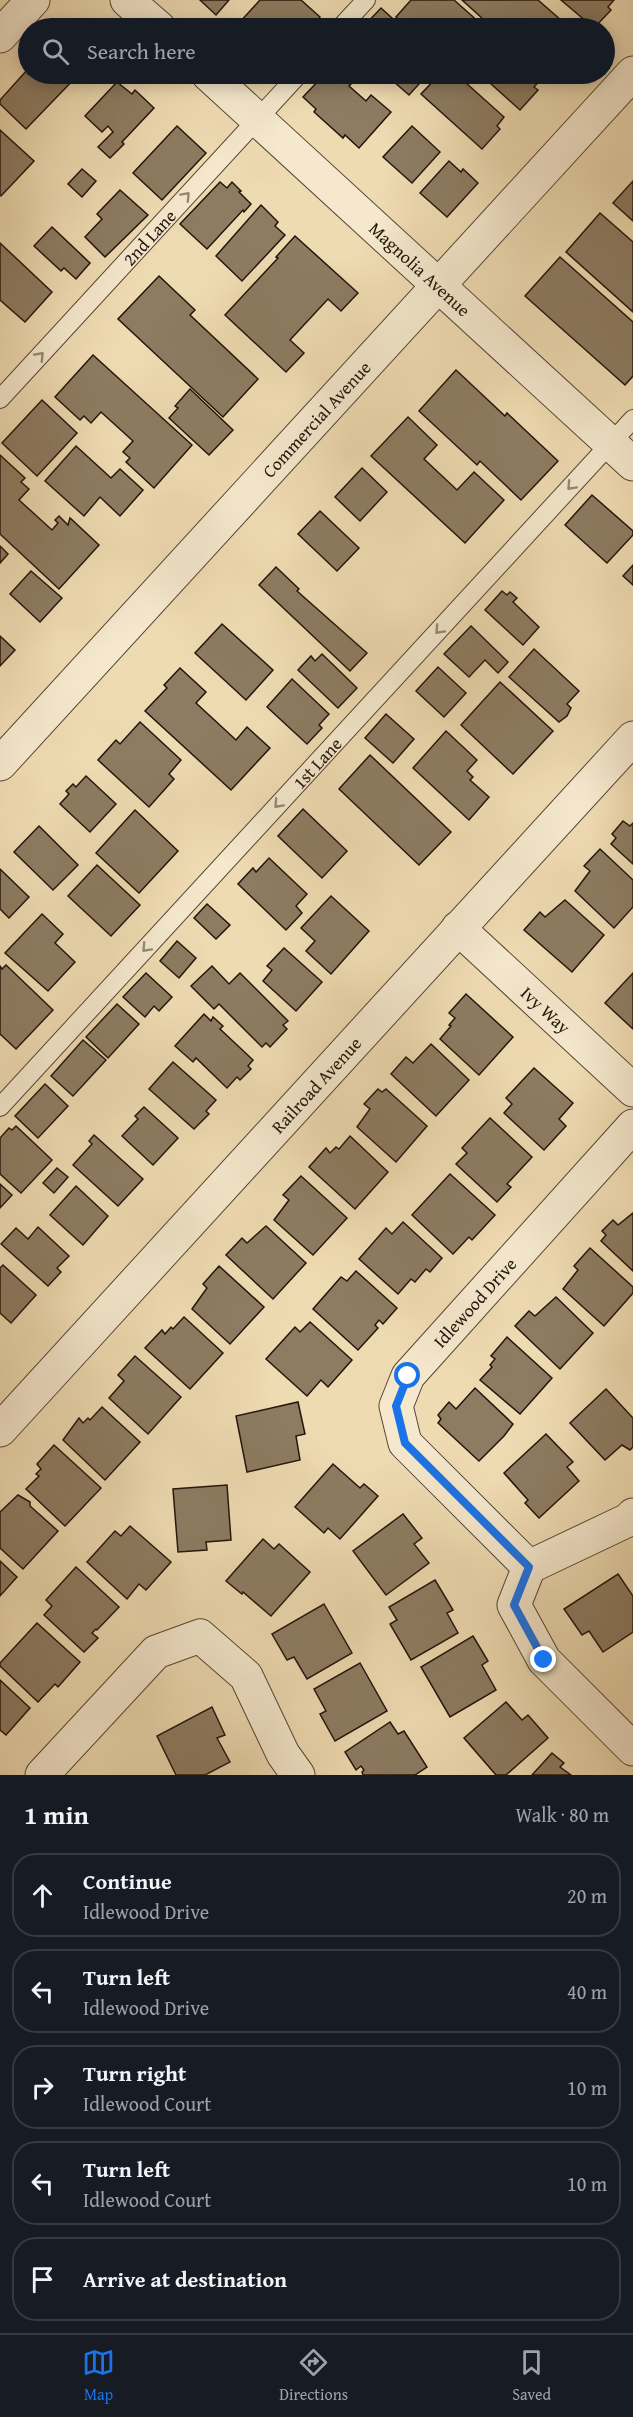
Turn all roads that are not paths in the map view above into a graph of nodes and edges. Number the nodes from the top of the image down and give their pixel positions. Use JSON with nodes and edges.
{"nodes":[{"id":1,"x":33,"y":0,"type":"edge"},
{"id":2,"x":127,"y":0,"type":"edge"},
{"id":3,"x":366,"y":0,"type":"edge"},
{"id":4,"x":148,"y":18,"type":"edge"},
{"id":5,"x":349,"y":18,"type":"edge"},
{"id":6,"x":0,"y":36,"type":"edge"},
{"id":7,"x":633,"y":73,"type":"edge"},
{"id":8,"x":219,"y":84,"type":"edge"},
{"id":9,"x":290,"y":84,"type":"edge"},
{"id":10,"x":257,"y":119,"type":"junction"},
{"id":11,"x":438,"y":285,"type":"junction"},
{"id":12,"x":0,"y":399,"type":"edge"},
{"id":13,"x":633,"y":419,"type":"edge"},
{"id":14,"x":622,"y":454,"type":"edge"},
{"id":15,"x":633,"y":738,"type":"edge"},
{"id":16,"x":0,"y":765,"type":"edge"},
{"id":17,"x":458,"y":928,"type":"junction"},
{"id":18,"x":633,"y":1090,"type":"edge"},
{"id":19,"x":0,"y":1107,"type":"edge"},
{"id":20,"x":633,"y":1126,"type":"edge"},
{"id":21,"x":0,"y":1431,"type":"edge"},
{"id":22,"x":633,"y":1515,"type":"edge"},
{"id":23,"x":529,"y":1567,"type":"junction"},
{"id":24,"x":633,"y":1749,"type":"edge"},
{"id":25,"x":42,"y":1775,"type":"edge"},
{"id":26,"x":298,"y":1775,"type":"edge"}],
"edges":[{"from":1,"to":6,"type":"street"},
{"from":2,"to":4,"type":"street"},
{"from":3,"to":5,"type":"lane"},
{"from":7,"to":11,"type":"street","name":"Commercial Avenue"},
{"from":8,"to":10,"type":"street","name":"Magnolia Avenue"},
{"from":9,"to":10,"type":"lane","name":"2nd Lane"},
{"from":10,"to":11,"type":"street","name":"Magnolia Avenue"},
{"from":12,"to":10,"type":"lane","name":"2nd Lane","one_way":true},
{"from":11,"to":14,"type":"street","name":"Magnolia Avenue"},
{"from":11,"to":16,"type":"street","name":"Commercial Avenue"},
{"from":13,"to":14,"type":"lane","name":"1st Lane"},
{"from":14,"to":19,"type":"lane","name":"1st Lane","one_way":true},
{"from":15,"to":17,"type":"street","name":"Railroad Avenue"},
{"from":17,"to":18,"type":"street","name":"Ivy Way"},
{"from":17,"to":21,"type":"street","name":"Railroad Avenue"},
{"from":20,"to":23,"type":"street","name":"Idlewood Drive"},
{"from":22,"to":23,"type":"street"},
{"from":23,"to":24,"type":"street"},
{"from":25,"to":26,"type":"street"}]}
